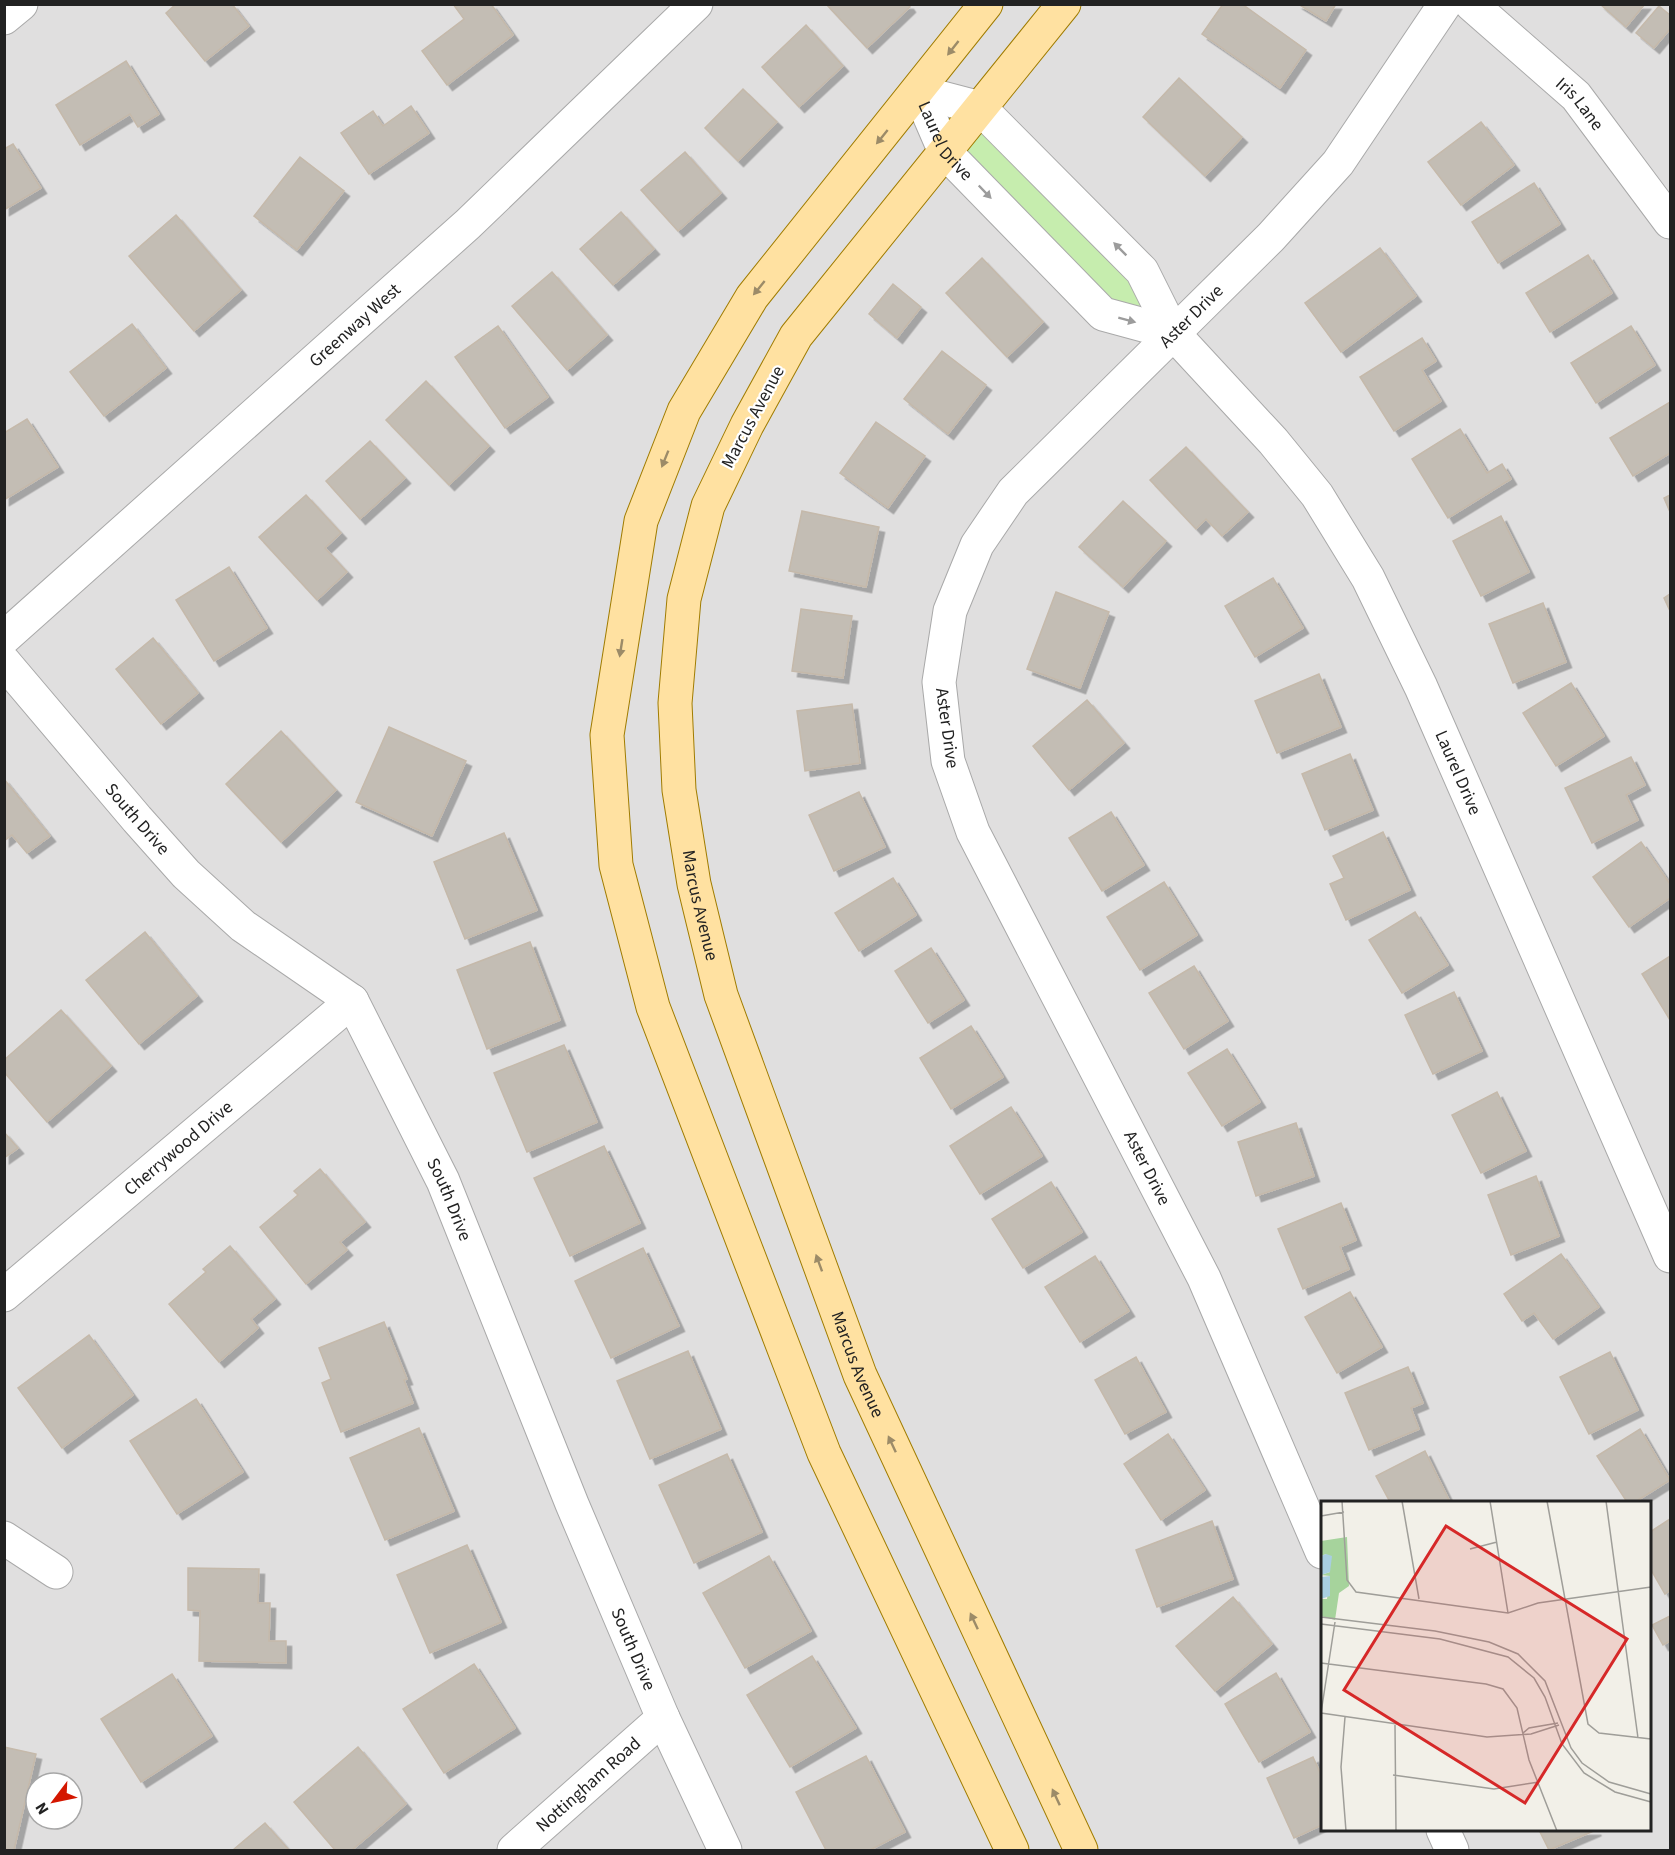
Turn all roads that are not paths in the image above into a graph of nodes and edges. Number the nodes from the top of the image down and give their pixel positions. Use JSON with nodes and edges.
{"nodes":[{"id":1,"x":21,"y":4,"type":"edge"},
{"id":2,"x":696,"y":4,"type":"edge"},
{"id":3,"x":987,"y":4,"type":"edge"},
{"id":4,"x":1064,"y":4,"type":"edge"},
{"id":5,"x":1445,"y":4,"type":"edge"},
{"id":6,"x":1471,"y":4,"type":"edge"},
{"id":7,"x":4,"y":18,"type":"edge"},
{"id":8,"x":919,"y":92,"type":"junction"},
{"id":9,"x":980,"y":108,"type":"junction"},
{"id":10,"x":945,"y":152,"type":"junction"},
{"id":11,"x":1671,"y":222,"type":"edge"},
{"id":12,"x":1173,"y":333,"type":"junction"},
{"id":13,"x":4,"y":638,"type":"edge"},
{"id":14,"x":4,"y":662,"type":"edge"},
{"id":15,"x":352,"y":1001,"type":"junction"},
{"id":16,"x":1671,"y":1256,"type":"edge"},
{"id":17,"x":4,"y":1295,"type":"edge"},
{"id":18,"x":4,"y":1538,"type":"edge"},
{"id":19,"x":1321,"y":1547,"type":"edge"},
{"id":20,"x":56,"y":1572,"type":"dead end"},
{"id":21,"x":663,"y":1718,"type":"junction"},
{"id":22,"x":1443,"y":1831,"type":"edge"},
{"id":23,"x":514,"y":1851,"type":"edge"},
{"id":24,"x":725,"y":1851,"type":"edge"},
{"id":25,"x":1012,"y":1851,"type":"edge"},
{"id":26,"x":1081,"y":1851,"type":"edge"},
{"id":27,"x":1452,"y":1851,"type":"edge"}],
"edges":[{"from":1,"to":7,"type":"street"},
{"from":2,"to":13,"type":"street","name":"Greenway West"},
{"from":3,"to":8,"type":"main road","one_way":true},
{"from":4,"to":9,"type":"main road","name":"Marcus Avenue"},
{"from":5,"to":12,"type":"street","name":"Aster Drive"},
{"from":6,"to":11,"type":"street","name":"Iris Lane"},
{"from":8,"to":9,"type":"street","name":"Laurel Drive"},
{"from":8,"to":10,"type":"street","name":"Laurel Drive"},
{"from":8,"to":25,"type":"main road","one_way":true},
{"from":9,"to":10,"type":"main road","name":"Marcus Avenue"},
{"from":12,"to":9,"type":"street","name":"Laurel Drive","one_way":true},
{"from":10,"to":12,"type":"street","name":"Laurel Drive","one_way":true},
{"from":26,"to":10,"type":"main road","name":"Marcus Avenue","one_way":true},
{"from":12,"to":16,"type":"street","name":"Laurel Drive"},
{"from":12,"to":19,"type":"street","name":"Aster Drive"},
{"from":14,"to":15,"type":"street","name":"South Drive"},
{"from":15,"to":17,"type":"street","name":"Cherrywood Drive"},
{"from":15,"to":21,"type":"street","name":"South Drive"},
{"from":18,"to":20,"type":"street"},
{"from":21,"to":23,"type":"street","name":"Nottingham Road"},
{"from":21,"to":24,"type":"street","name":"South Drive"},
{"from":22,"to":27,"type":"street"}]}
